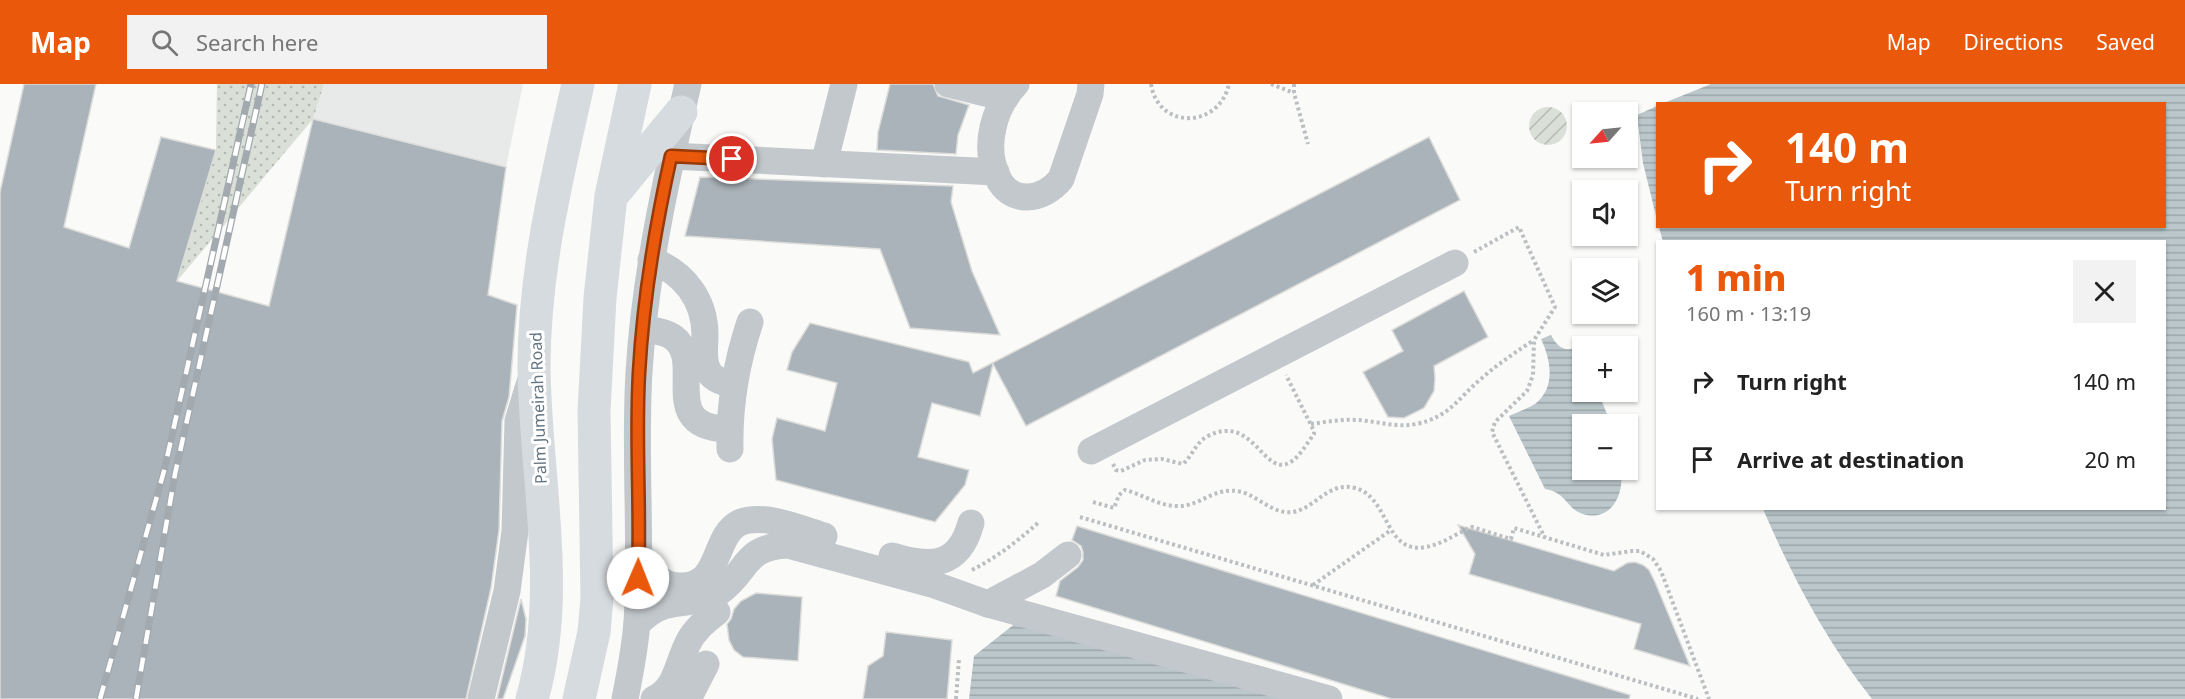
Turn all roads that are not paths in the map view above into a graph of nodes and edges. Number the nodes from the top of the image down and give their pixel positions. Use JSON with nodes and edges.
{"nodes":[{"id":1,"x":578,"y":84,"type":"edge"},
{"id":2,"x":635,"y":84,"type":"edge"},
{"id":3,"x":844,"y":84,"type":"edge"},
{"id":4,"x":948,"y":84,"type":"edge"},
{"id":5,"x":1091,"y":84,"type":"edge"},
{"id":6,"x":1010,"y":91,"type":"edge"},
{"id":7,"x":685,"y":98,"type":"edge"},
{"id":8,"x":671,"y":156,"type":"junction"},
{"id":9,"x":824,"y":164,"type":"junction"},
{"id":10,"x":996,"y":172,"type":"junction"},
{"id":11,"x":611,"y":196,"type":"junction"},
{"id":12,"x":651,"y":260,"type":"junction"},
{"id":13,"x":1455,"y":263,"type":"road end"},
{"id":14,"x":750,"y":322,"type":"dead end"},
{"id":15,"x":643,"y":329,"type":"junction"},
{"id":16,"x":534,"y":369,"type":"junction"},
{"id":17,"x":733,"y":384,"type":"junction"},
{"id":18,"x":1097,"y":448,"type":"road end"},
{"id":19,"x":748,"y":520,"type":"junction"},
{"id":20,"x":971,"y":523,"type":"dead end"},
{"id":21,"x":639,"y":555,"type":"junction"},
{"id":22,"x":1068,"y":555,"type":"dead end"},
{"id":23,"x":750,"y":556,"type":"junction"},
{"id":24,"x":988,"y":604,"type":"junction"},
{"id":25,"x":717,"y":612,"type":"dead end"},
{"id":26,"x":637,"y":624,"type":"junction"},
{"id":27,"x":706,"y":664,"type":"dead end"},
{"id":28,"x":481,"y":699,"type":"edge"},
{"id":29,"x":532,"y":699,"type":"edge"},
{"id":30,"x":579,"y":699,"type":"edge"},
{"id":31,"x":625,"y":699,"type":"edge"},
{"id":32,"x":654,"y":699,"type":"edge"},
{"id":33,"x":688,"y":699,"type":"edge"},
{"id":34,"x":1329,"y":699,"type":"edge"}],
"edges":[{"from":1,"to":16,"type":"main road","name":"Palm Jumeirah Road"},
{"from":2,"to":11,"type":"main road"},
{"from":3,"to":9,"type":"street"},
{"from":4,"to":6,"type":"street"},
{"from":5,"to":10,"type":"street"},
{"from":6,"to":10,"type":"street"},
{"from":7,"to":8,"type":"street"},
{"from":7,"to":11,"type":"main road"},
{"from":8,"to":9,"type":"street"},
{"from":8,"to":12,"type":"street"},
{"from":9,"to":10,"type":"street"},
{"from":11,"to":30,"type":"main road"},
{"from":12,"to":15,"type":"street"},
{"from":12,"to":17,"type":"street"},
{"from":13,"to":18,"type":"street"},
{"from":14,"to":17,"type":"street"},
{"from":15,"to":17,"type":"street"},
{"from":15,"to":21,"type":"street"},
{"from":16,"to":28,"type":"street"},
{"from":16,"to":29,"type":"main road","name":"Palm Jumeirah Road"},
{"from":19,"to":20,"type":"street"},
{"from":19,"to":21,"type":"street"},
{"from":19,"to":23,"type":"street"},
{"from":21,"to":26,"type":"street"},
{"from":22,"to":24,"type":"street"},
{"from":23,"to":24,"type":"street"},
{"from":23,"to":26,"type":"street"},
{"from":24,"to":34,"type":"street"},
{"from":25,"to":32,"type":"street"},
{"from":26,"to":31,"type":"street"},
{"from":27,"to":33,"type":"street"}]}
